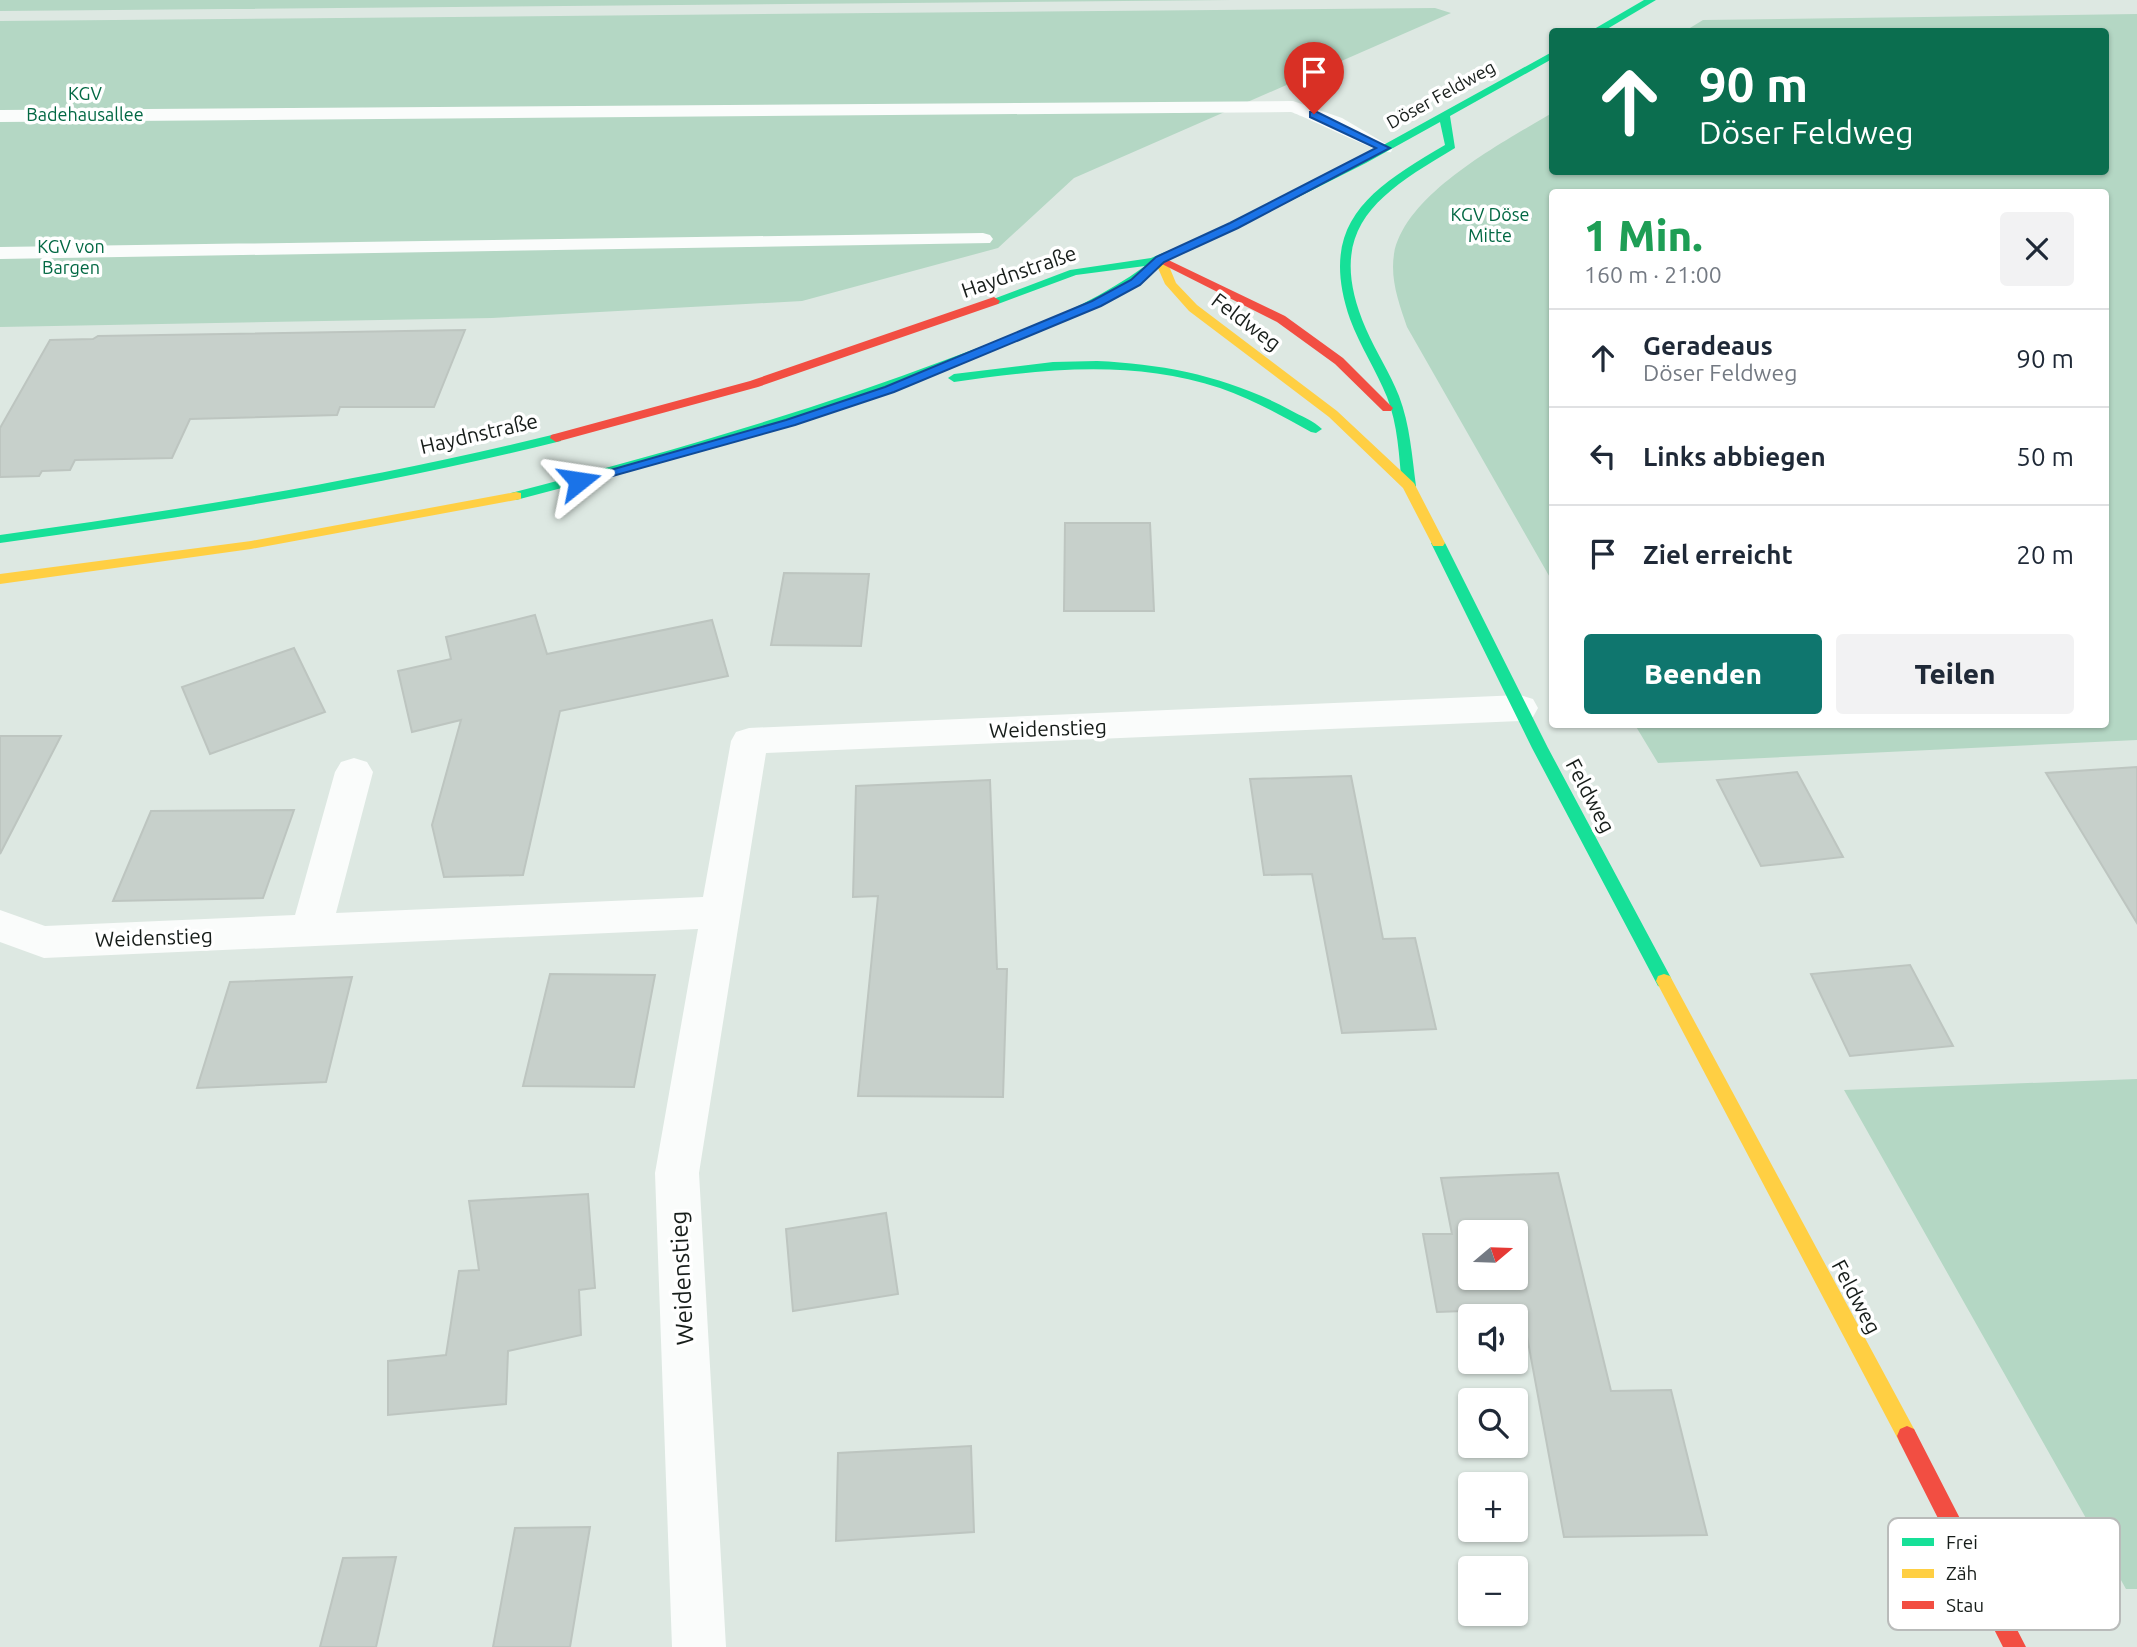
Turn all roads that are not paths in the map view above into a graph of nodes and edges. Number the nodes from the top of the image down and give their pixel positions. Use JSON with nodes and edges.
{"nodes":[{"id":1,"x":1651,"y":0,"type":"edge"},
{"id":2,"x":1601,"y":28,"type":"edge"},
{"id":3,"x":1549,"y":57,"type":"edge"},
{"id":4,"x":0,"y":116,"type":"edge"},
{"id":5,"x":1444,"y":116,"type":"junction"},
{"id":6,"x":1384,"y":148,"type":"junction"},
{"id":7,"x":983,"y":239,"type":"dead end"},
{"id":8,"x":0,"y":253,"type":"edge"},
{"id":9,"x":1160,"y":259,"type":"junction"},
{"id":10,"x":890,"y":390,"type":"junction"},
{"id":11,"x":1401,"y":422,"type":"junction"},
{"id":12,"x":1409,"y":486,"type":"junction"},
{"id":13,"x":0,"y":540,"type":"edge"},
{"id":14,"x":0,"y":579,"type":"edge"},
{"id":15,"x":1520,"y":708,"type":"junction"},
{"id":16,"x":354,"y":772,"type":"dead end"},
{"id":17,"x":722,"y":912,"type":"junction"},
{"id":18,"x":0,"y":926,"type":"edge"},
{"id":19,"x":311,"y":932,"type":"junction"},
{"id":20,"x":1949,"y":1518,"type":"edge"},
{"id":21,"x":2006,"y":1630,"type":"edge"},
{"id":22,"x":699,"y":1647,"type":"edge"},
{"id":23,"x":2015,"y":1647,"type":"edge"}],
"edges":[{"from":1,"to":2,"type":"street"},
{"from":3,"to":5,"type":"street","name":"Döser Feldweg"},
{"from":4,"to":6,"type":"lane"},
{"from":5,"to":6,"type":"street","name":"Döser Feldweg"},
{"from":5,"to":11,"type":"street"},
{"from":6,"to":9,"type":"street","name":"Döser Feldweg"},
{"from":7,"to":8,"type":"lane"},
{"from":9,"to":10,"type":"street"},
{"from":9,"to":11,"type":"street","name":"Feldweg"},
{"from":9,"to":12,"type":"street","name":"Feldweg"},
{"from":9,"to":13,"type":"street","name":"Haydnstraße"},
{"from":10,"to":12,"type":"street"},
{"from":10,"to":14,"type":"street"},
{"from":11,"to":12,"type":"street"},
{"from":12,"to":15,"type":"street","name":"Feldweg"},
{"from":15,"to":17,"type":"street","name":"Weidenstieg"},
{"from":15,"to":20,"type":"street","name":"Feldweg"},
{"from":16,"to":19,"type":"street"},
{"from":17,"to":19,"type":"street","name":"Weidenstieg"},
{"from":17,"to":22,"type":"street","name":"Weidenstieg"},
{"from":18,"to":19,"type":"street","name":"Weidenstieg"},
{"from":21,"to":23,"type":"street","name":"Feldweg"}]}
